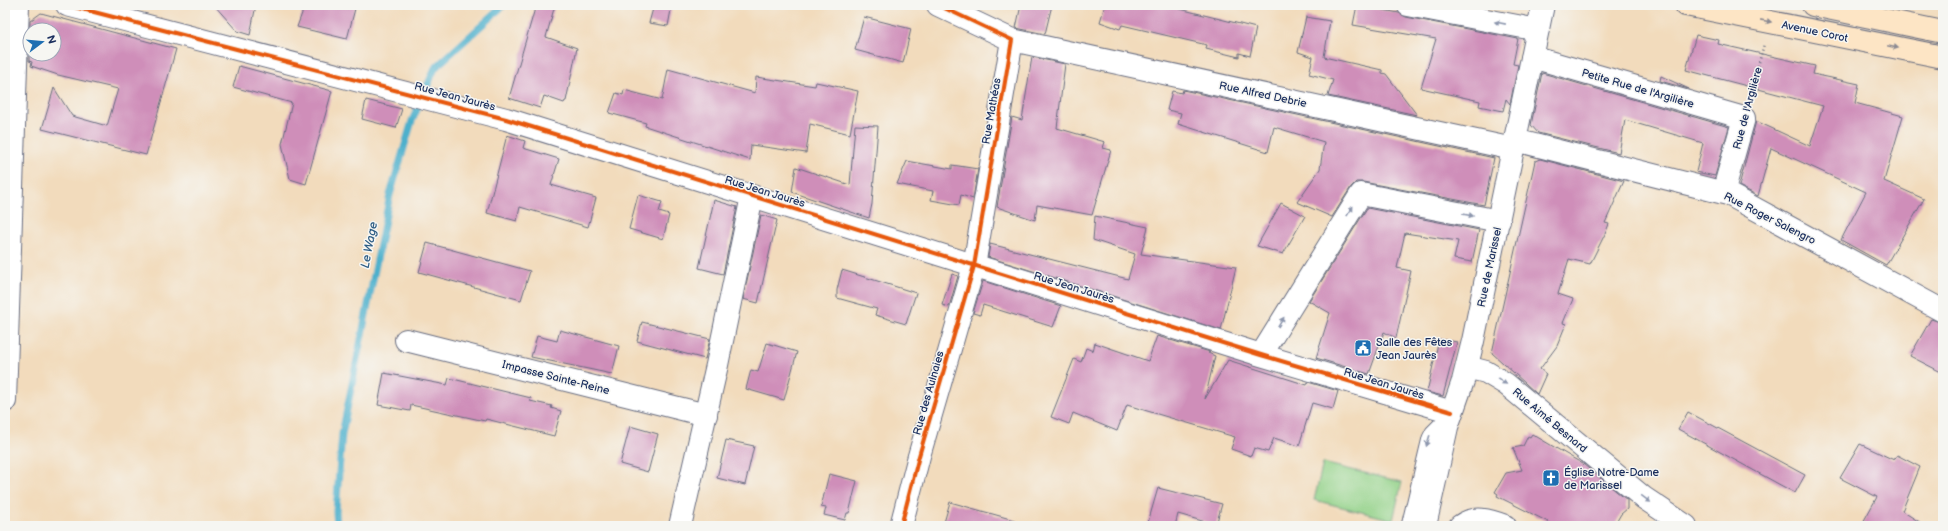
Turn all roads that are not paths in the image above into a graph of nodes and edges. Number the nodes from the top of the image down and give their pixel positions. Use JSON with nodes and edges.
{"nodes":[{"id":1,"x":18,"y":5,"type":"edge"},
{"id":2,"x":67,"y":5,"type":"edge"},
{"id":3,"x":938,"y":5,"type":"edge"},
{"id":4,"x":1408,"y":5,"type":"edge"},
{"id":5,"x":1543,"y":5,"type":"edge"},
{"id":6,"x":1686,"y":5,"type":"edge"},
{"id":7,"x":1813,"y":5,"type":"edge"},
{"id":8,"x":1538,"y":30,"type":"junction"},
{"id":9,"x":1943,"y":32,"type":"edge"},
{"id":10,"x":1012,"y":40,"type":"junction"},
{"id":11,"x":1532,"y":57,"type":"junction"},
{"id":12,"x":1943,"y":57,"type":"edge"},
{"id":13,"x":1744,"y":118,"type":"joint"},
{"id":14,"x":1514,"y":145,"type":"junction"},
{"id":15,"x":1723,"y":193,"type":"junction"},
{"id":16,"x":752,"y":196,"type":"junction"},
{"id":17,"x":1499,"y":221,"type":"junction"},
{"id":18,"x":974,"y":266,"type":"junction"},
{"id":19,"x":1943,"y":311,"type":"edge"},
{"id":20,"x":406,"y":340,"type":"dead end"},
{"id":21,"x":1261,"y":355,"type":"junction"},
{"id":22,"x":1467,"y":367,"type":"junction"},
{"id":23,"x":5,"y":400,"type":"edge"},
{"id":24,"x":1452,"y":412,"type":"junction"},
{"id":25,"x":706,"y":415,"type":"junction"},
{"id":26,"x":680,"y":526,"type":"edge"},
{"id":27,"x":901,"y":526,"type":"edge"},
{"id":28,"x":1408,"y":526,"type":"edge"},
{"id":29,"x":1425,"y":526,"type":"edge"},
{"id":30,"x":1460,"y":526,"type":"edge"},
{"id":31,"x":1505,"y":526,"type":"edge"},
{"id":32,"x":1686,"y":526,"type":"edge"}],
"edges":[{"from":1,"to":23,"type":"street"},
{"from":2,"to":16,"type":"street","name":"Rue Jean Jaurès"},
{"from":3,"to":10,"type":"street"},
{"from":8,"to":4,"type":"street","one_way":true},
{"from":5,"to":8,"type":"street","name":"Rue de Marissel"},
{"from":6,"to":12,"type":"street","name":"Avenue Corot","one_way":true},
{"from":7,"to":9,"type":"street"},
{"from":8,"to":11,"type":"street","name":"Rue de Marissel"},
{"from":10,"to":14,"type":"street","name":"Rue Alfred Debrie"},
{"from":10,"to":18,"type":"street","name":"Rue Mathéas"},
{"from":11,"to":13,"type":"street","name":"Petite Rue de l'Argilière"},
{"from":11,"to":14,"type":"street","name":"Rue de Marissel"},
{"from":13,"to":15,"type":"street","name":"Rue de l'Argilière"},
{"from":14,"to":15,"type":"street","name":"Rue Roger Salengro"},
{"from":14,"to":17,"type":"street","name":"Rue de Marissel"},
{"from":15,"to":19,"type":"street","name":"Rue Roger Salengro"},
{"from":16,"to":18,"type":"street","name":"Rue Jean Jaurès"},
{"from":16,"to":25,"type":"street"},
{"from":21,"to":17,"type":"street","one_way":true},
{"from":17,"to":22,"type":"street","name":"Rue de Marissel"},
{"from":18,"to":21,"type":"street","name":"Rue Jean Jaurès"},
{"from":18,"to":27,"type":"street","name":"Rue des Aulnaies"},
{"from":20,"to":25,"type":"street","name":"Impasse Sainte-Reine"},
{"from":21,"to":24,"type":"street","name":"Rue Jean Jaurès"},
{"from":22,"to":24,"type":"street","name":"Rue de Marissel"},
{"from":22,"to":32,"type":"street","name":"Rue Aimé Besnard","one_way":true},
{"from":24,"to":28,"type":"lane","one_way":true},
{"from":24,"to":29,"type":"street","name":"Rue de Marissel"},
{"from":25,"to":26,"type":"street"},
{"from":30,"to":31,"type":"street"}]}
